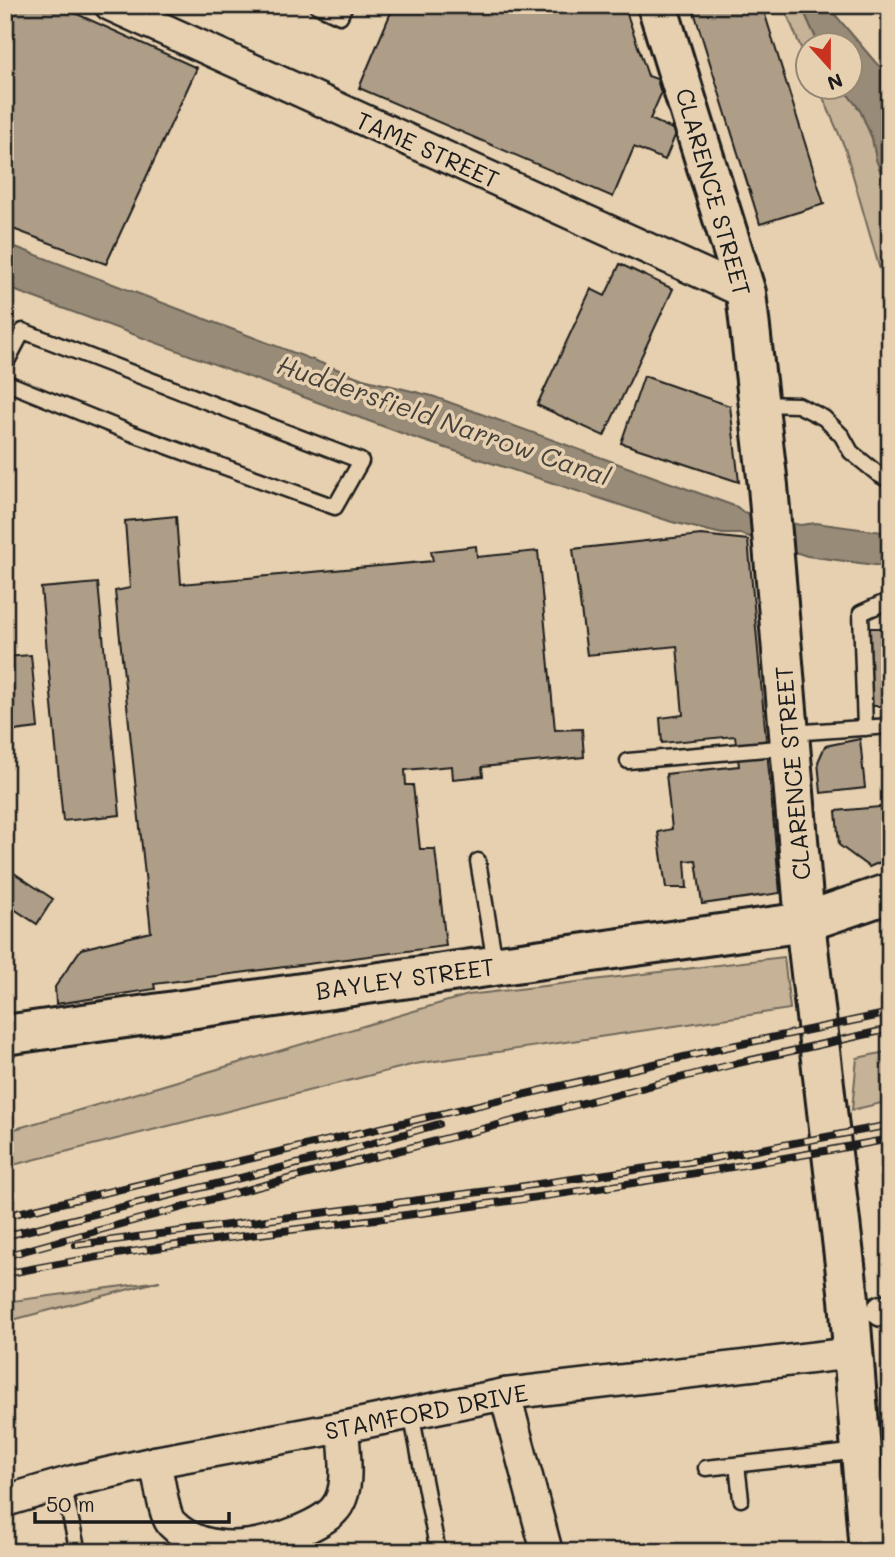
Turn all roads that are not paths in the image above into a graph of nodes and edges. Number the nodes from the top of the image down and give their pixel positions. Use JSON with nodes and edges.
{"nodes":[{"id":1,"x":110,"y":5,"type":"edge"},
{"id":2,"x":316,"y":5,"type":"edge"},
{"id":3,"x":345,"y":5,"type":"edge"},
{"id":4,"x":657,"y":5,"type":"edge"},
{"id":5,"x":746,"y":293,"type":"junction"},
{"id":6,"x":5,"y":365,"type":"edge"},
{"id":7,"x":5,"y":382,"type":"edge"},
{"id":8,"x":758,"y":404,"type":"junction"},
{"id":9,"x":890,"y":481,"type":"edge"},
{"id":10,"x":890,"y":600,"type":"edge"},
{"id":11,"x":890,"y":726,"type":"edge"},
{"id":12,"x":865,"y":728,"type":"junction"},
{"id":13,"x":790,"y":740,"type":"junction"},
{"id":14,"x":628,"y":761,"type":"dead end"},
{"id":15,"x":478,"y":861,"type":"dead end"},
{"id":16,"x":890,"y":894,"type":"edge"},
{"id":17,"x":805,"y":922,"type":"junction"},
{"id":18,"x":495,"y":966,"type":"junction"},
{"id":19,"x":6,"y":1031,"type":"edge"},
{"id":20,"x":853,"y":1353,"type":"junction"},
{"id":21,"x":505,"y":1394,"type":"junction"},
{"id":22,"x":411,"y":1413,"type":"junction"},
{"id":23,"x":343,"y":1427,"type":"junction"},
{"id":24,"x":861,"y":1451,"type":"junction"},
{"id":25,"x":155,"y":1462,"type":"junction"},
{"id":26,"x":737,"y":1465,"type":"junction"},
{"id":27,"x":706,"y":1468,"type":"dead end"},
{"id":28,"x":63,"y":1484,"type":"junction"},
{"id":29,"x":741,"y":1499,"type":"dead end"},
{"id":30,"x":5,"y":1501,"type":"edge"},
{"id":31,"x":78,"y":1552,"type":"edge"},
{"id":32,"x":438,"y":1552,"type":"edge"},
{"id":33,"x":547,"y":1552,"type":"edge"},
{"id":34,"x":869,"y":1552,"type":"edge"}],
"edges":[{"from":1,"to":5,"type":"street","name":"TAME STREET"},
{"from":2,"to":3,"type":"lane"},
{"from":4,"to":5,"type":"main road","name":"CLARENCE STREET"},
{"from":5,"to":8,"type":"main road","name":"CLARENCE STREET"},
{"from":6,"to":7,"type":"lane"},
{"from":8,"to":9,"type":"lane"},
{"from":8,"to":13,"type":"main road","name":"CLARENCE STREET"},
{"from":10,"to":12,"type":"lane"},
{"from":11,"to":12,"type":"lane"},
{"from":12,"to":13,"type":"lane"},
{"from":13,"to":14,"type":"lane"},
{"from":13,"to":17,"type":"main road","name":"CLARENCE STREET"},
{"from":15,"to":18,"type":"lane"},
{"from":16,"to":17,"type":"main road","name":"BAYLEY STREET"},
{"from":17,"to":18,"type":"main road","name":"BAYLEY STREET"},
{"from":17,"to":20,"type":"main road","name":"CLARENCE STREET"},
{"from":18,"to":19,"type":"main road","name":"BAYLEY STREET"},
{"from":20,"to":21,"type":"street","name":"STAMFORD DRIVE"},
{"from":20,"to":24,"type":"main road","name":"CLARENCE STREET"},
{"from":21,"to":22,"type":"street","name":"STAMFORD DRIVE"},
{"from":21,"to":33,"type":"street"},
{"from":22,"to":23,"type":"street","name":"STAMFORD DRIVE"},
{"from":22,"to":32,"type":"lane"},
{"from":23,"to":25,"type":"street","name":"STAMFORD DRIVE"},
{"from":23,"to":25,"type":"street"},
{"from":24,"to":26,"type":"lane"},
{"from":24,"to":34,"type":"main road","name":"CLARENCE STREET"},
{"from":25,"to":28,"type":"street","name":"STAMFORD DRIVE"},
{"from":26,"to":27,"type":"lane"},
{"from":26,"to":29,"type":"lane"},
{"from":28,"to":30,"type":"street","name":"STAMFORD DRIVE"},
{"from":28,"to":31,"type":"lane"}]}
